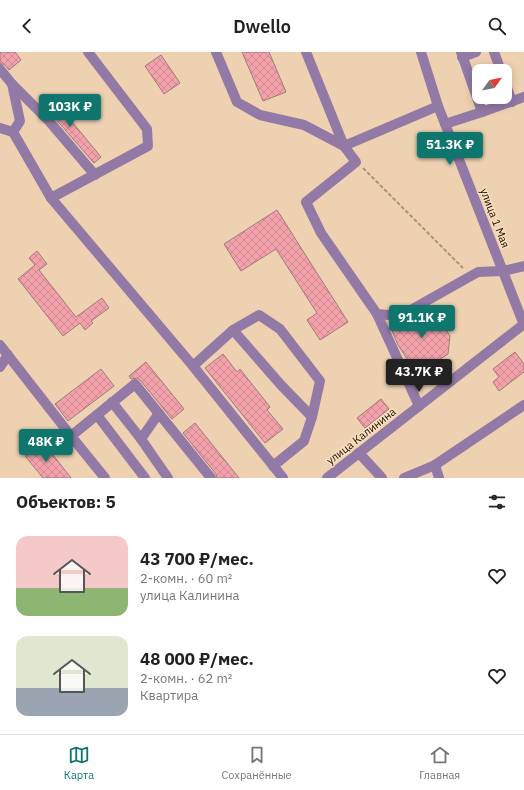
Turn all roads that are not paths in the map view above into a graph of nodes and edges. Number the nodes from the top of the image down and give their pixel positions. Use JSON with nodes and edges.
{"nodes":[{"id":1,"x":88,"y":52,"type":"edge"},
{"id":2,"x":216,"y":52,"type":"edge"},
{"id":3,"x":306,"y":52,"type":"edge"},
{"id":4,"x":421,"y":52,"type":"edge"},
{"id":5,"x":476,"y":52,"type":"edge"},
{"id":6,"x":494,"y":52,"type":"edge"},
{"id":7,"x":461,"y":54,"type":"edge"},
{"id":8,"x":498,"y":64,"type":"edge"},
{"id":9,"x":0,"y":69,"type":"edge"},
{"id":10,"x":12,"y":84,"type":"junction"},
{"id":11,"x":524,"y":97,"type":"edge"},
{"id":12,"x":512,"y":102,"type":"edge"},
{"id":13,"x":506,"y":104,"type":"edge"},
{"id":14,"x":438,"y":106,"type":"junction"},
{"id":15,"x":482,"y":112,"type":"junction"},
{"id":16,"x":445,"y":124,"type":"junction"},
{"id":17,"x":0,"y":128,"type":"edge"},
{"id":18,"x":13,"y":132,"type":"junction"},
{"id":19,"x":344,"y":146,"type":"junction"},
{"id":20,"x":94,"y":175,"type":"junction"},
{"id":21,"x":51,"y":198,"type":"junction"},
{"id":22,"x":524,"y":266,"type":"edge"},
{"id":23,"x":503,"y":271,"type":"junction"},
{"id":24,"x":377,"y":314,"type":"junction"},
{"id":25,"x":524,"y":324,"type":"edge"},
{"id":26,"x":233,"y":330,"type":"junction"},
{"id":27,"x":0,"y":345,"type":"edge"},
{"id":28,"x":8,"y":355,"type":"junction"},
{"id":29,"x":193,"y":366,"type":"junction"},
{"id":30,"x":0,"y":367,"type":"edge"},
{"id":31,"x":112,"y":402,"type":"junction"},
{"id":32,"x":524,"y":405,"type":"edge"},
{"id":33,"x":419,"y":406,"type":"junction"},
{"id":34,"x":159,"y":413,"type":"junction"},
{"id":35,"x":97,"y":415,"type":"junction"},
{"id":36,"x":312,"y":417,"type":"junction"},
{"id":37,"x":71,"y":436,"type":"junction"},
{"id":38,"x":141,"y":439,"type":"junction"},
{"id":39,"x":359,"y":453,"type":"junction"},
{"id":40,"x":435,"y":465,"type":"junction"},
{"id":41,"x":273,"y":466,"type":"junction"},
{"id":42,"x":105,"y":478,"type":"edge"},
{"id":43,"x":145,"y":478,"type":"edge"},
{"id":44,"x":168,"y":478,"type":"edge"},
{"id":45,"x":211,"y":478,"type":"edge"},
{"id":46,"x":283,"y":478,"type":"edge"},
{"id":47,"x":326,"y":478,"type":"edge"},
{"id":48,"x":382,"y":478,"type":"edge"},
{"id":49,"x":404,"y":478,"type":"edge"},
{"id":50,"x":439,"y":478,"type":"edge"}],
"edges":[{"from":1,"to":20,"type":"street"},
{"from":2,"to":19,"type":"street"},
{"from":3,"to":19,"type":"street"},
{"from":4,"to":14,"type":"street","name":"улица 1 Мая"},
{"from":5,"to":7,"type":"street"},
{"from":6,"to":8,"type":"street"},
{"from":7,"to":15,"type":"street"},
{"from":9,"to":10,"type":"street"},
{"from":10,"to":18,"type":"street"},
{"from":10,"to":20,"type":"street"},
{"from":11,"to":12,"type":"street"},
{"from":13,"to":15,"type":"street"},
{"from":14,"to":16,"type":"street","name":"улица 1 Мая"},
{"from":14,"to":19,"type":"street"},
{"from":15,"to":16,"type":"street"},
{"from":16,"to":23,"type":"street","name":"улица 1 Мая"},
{"from":17,"to":18,"type":"street"},
{"from":18,"to":21,"type":"street"},
{"from":19,"to":24,"type":"street"},
{"from":20,"to":21,"type":"street"},
{"from":21,"to":29,"type":"street"},
{"from":22,"to":23,"type":"street"},
{"from":23,"to":24,"type":"street"},
{"from":23,"to":25,"type":"street","name":"улица 1 Мая"},
{"from":24,"to":33,"type":"street"},
{"from":25,"to":33,"type":"street","name":"улица Калинина"},
{"from":26,"to":29,"type":"street"},
{"from":26,"to":36,"type":"street"},
{"from":26,"to":36,"type":"street"},
{"from":27,"to":28,"type":"street"},
{"from":28,"to":30,"type":"street"},
{"from":28,"to":37,"type":"street"},
{"from":29,"to":41,"type":"street"},
{"from":31,"to":34,"type":"street"},
{"from":31,"to":35,"type":"street"},
{"from":31,"to":38,"type":"street"},
{"from":32,"to":40,"type":"street"},
{"from":33,"to":39,"type":"street","name":"улица Калинина"},
{"from":34,"to":38,"type":"street"},
{"from":34,"to":45,"type":"street"},
{"from":35,"to":37,"type":"street"},
{"from":35,"to":43,"type":"street"},
{"from":36,"to":41,"type":"street"},
{"from":37,"to":42,"type":"street"},
{"from":38,"to":44,"type":"street"},
{"from":39,"to":47,"type":"street","name":"улица Калинина"},
{"from":39,"to":48,"type":"street"},
{"from":40,"to":49,"type":"street"},
{"from":40,"to":50,"type":"street"},
{"from":41,"to":46,"type":"street"}]}
